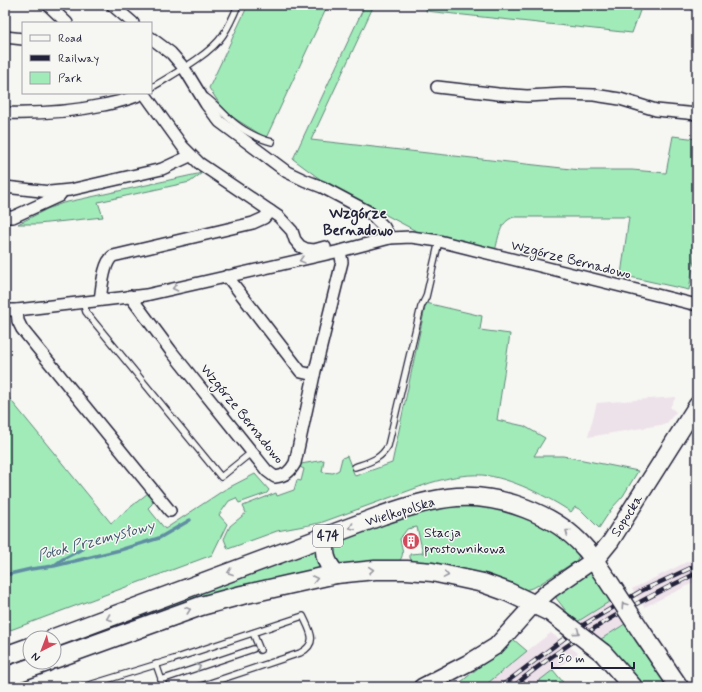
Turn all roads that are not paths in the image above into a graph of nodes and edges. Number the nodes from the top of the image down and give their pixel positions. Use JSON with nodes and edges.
{"nodes":[{"id":1,"x":48,"y":5,"type":"edge"},
{"id":2,"x":112,"y":5,"type":"edge"},
{"id":3,"x":238,"y":5,"type":"edge"},
{"id":4,"x":66,"y":22,"type":"edge"},
{"id":5,"x":132,"y":22,"type":"edge"},
{"id":6,"x":5,"y":37,"type":"edge"},
{"id":7,"x":22,"y":39,"type":"edge"},
{"id":8,"x":152,"y":39,"type":"edge"},
{"id":9,"x":184,"y":68,"type":"junction"},
{"id":10,"x":152,"y":87,"type":"edge"},
{"id":11,"x":437,"y":87,"type":"dead end"},
{"id":12,"x":141,"y":94,"type":"edge"},
{"id":13,"x":144,"y":94,"type":"edge"},
{"id":14,"x":202,"y":98,"type":"junction"},
{"id":15,"x":5,"y":113,"type":"edge"},
{"id":16,"x":697,"y":114,"type":"edge"},
{"id":17,"x":272,"y":142,"type":"dead end"},
{"id":18,"x":190,"y":156,"type":"junction"},
{"id":19,"x":5,"y":187,"type":"edge"},
{"id":20,"x":62,"y":192,"type":"junction"},
{"id":21,"x":270,"y":212,"type":"junction"},
{"id":22,"x":5,"y":217,"type":"edge"},
{"id":23,"x":390,"y":238,"type":"junction"},
{"id":24,"x":439,"y":241,"type":"junction"},
{"id":25,"x":340,"y":251,"type":"junction"},
{"id":26,"x":227,"y":276,"type":"junction"},
{"id":27,"x":130,"y":296,"type":"junction"},
{"id":28,"x":100,"y":300,"type":"junction"},
{"id":29,"x":83,"y":302,"type":"junction"},
{"id":30,"x":697,"y":306,"type":"edge"},
{"id":31,"x":5,"y":310,"type":"edge"},
{"id":32,"x":17,"y":310,"type":"junction"},
{"id":33,"x":314,"y":375,"type":"junction"},
{"id":34,"x":697,"y":406,"type":"edge"},
{"id":35,"x":252,"y":452,"type":"junction"},
{"id":36,"x":355,"y":467,"type":"dead end"},
{"id":37,"x":170,"y":511,"type":"dead end"},
{"id":38,"x":328,"y":536,"type":"junction"},
{"id":39,"x":594,"y":560,"type":"junction"},
{"id":40,"x":336,"y":574,"type":"junction"},
{"id":41,"x":534,"y":604,"type":"junction"},
{"id":42,"x":253,"y":633,"type":"junction"},
{"id":43,"x":62,"y":635,"type":"edge"},
{"id":44,"x":22,"y":650,"type":"edge"},
{"id":45,"x":5,"y":656,"type":"edge"},
{"id":46,"x":62,"y":656,"type":"edge"},
{"id":47,"x":156,"y":664,"type":"junction"},
{"id":48,"x":26,"y":670,"type":"edge"},
{"id":49,"x":5,"y":678,"type":"edge"},
{"id":50,"x":83,"y":687,"type":"edge"},
{"id":51,"x":198,"y":687,"type":"edge"},
{"id":52,"x":422,"y":687,"type":"edge"},
{"id":53,"x":633,"y":687,"type":"edge"},
{"id":54,"x":679,"y":687,"type":"edge"}],
"edges":[{"from":1,"to":4,"type":"street"},
{"from":2,"to":5,"type":"street"},
{"from":3,"to":9,"type":"lane"},
{"from":6,"to":7,"type":"street"},
{"from":8,"to":9,"type":"street"},
{"from":9,"to":10,"type":"lane"},
{"from":9,"to":14,"type":"street"},
{"from":11,"to":16,"type":"street"},
{"from":12,"to":15,"type":"street","name":"Wzgórze Bernadowo"},
{"from":13,"to":18,"type":"street","name":"Wzgórze Bernadowo"},
{"from":14,"to":17,"type":"lane"},
{"from":14,"to":23,"type":"street"},
{"from":18,"to":20,"type":"street"},
{"from":18,"to":21,"type":"street","name":"Wzgórze Bernadowo"},
{"from":19,"to":20,"type":"street"},
{"from":20,"to":22,"type":"street"},
{"from":21,"to":25,"type":"street","name":"Wzgórze Bernadowo"},
{"from":21,"to":28,"type":"street"},
{"from":23,"to":24,"type":"street","name":"Wzgórze Bernadowo"},
{"from":23,"to":25,"type":"street","name":"Wzgórze Bernadowo"},
{"from":24,"to":30,"type":"street","name":"Wzgórze Bernadowo"},
{"from":24,"to":36,"type":"lane"},
{"from":25,"to":26,"type":"street","name":"Wzgórze Bernadowo","one_way":true},
{"from":25,"to":33,"type":"street","name":"Wzgórze Bernadowo"},
{"from":26,"to":27,"type":"street","name":"Wzgórze Bernadowo","one_way":true},
{"from":26,"to":33,"type":"street"},
{"from":27,"to":28,"type":"street","name":"Wzgórze Bernadowo"},
{"from":27,"to":35,"type":"street","name":"Wzgórze Bernadowo"},
{"from":28,"to":29,"type":"street","name":"Wzgórze Bernadowo"},
{"from":29,"to":32,"type":"street","name":"Wzgórze Bernadowo"},
{"from":29,"to":35,"type":"lane"},
{"from":31,"to":32,"type":"street","name":"Wzgórze Bernadowo"},
{"from":32,"to":37,"type":"street"},
{"from":33,"to":35,"type":"street","name":"Wzgórze Bernadowo"},
{"from":34,"to":39,"type":"main road","name":"Sopocka"},
{"from":39,"to":38,"type":"main road","name":"Wielkopolska","number":"474","one_way":true},
{"from":38,"to":40,"type":"main road"},
{"from":38,"to":43,"type":"main road","name":"Wielkopolska","number":"474","one_way":true},
{"from":39,"to":41,"type":"main road","name":"Sopocka"},
{"from":54,"to":39,"type":"main road","name":"Wielkopolska","number":"474","one_way":true,"bridge":true},
{"from":40,"to":41,"type":"main road","one_way":true},
{"from":46,"to":40,"type":"main road","one_way":true},
{"from":41,"to":52,"type":"main road","name":"Sopocka"},
{"from":41,"to":53,"type":"main road","one_way":true,"bridge":true},
{"from":42,"to":47,"type":"lane"},
{"from":47,"to":42,"type":"lane","one_way":true},
{"from":42,"to":51,"type":"lane"},
{"from":44,"to":45,"type":"main road"},
{"from":47,"to":50,"type":"lane"},
{"from":48,"to":49,"type":"main road"}]}
